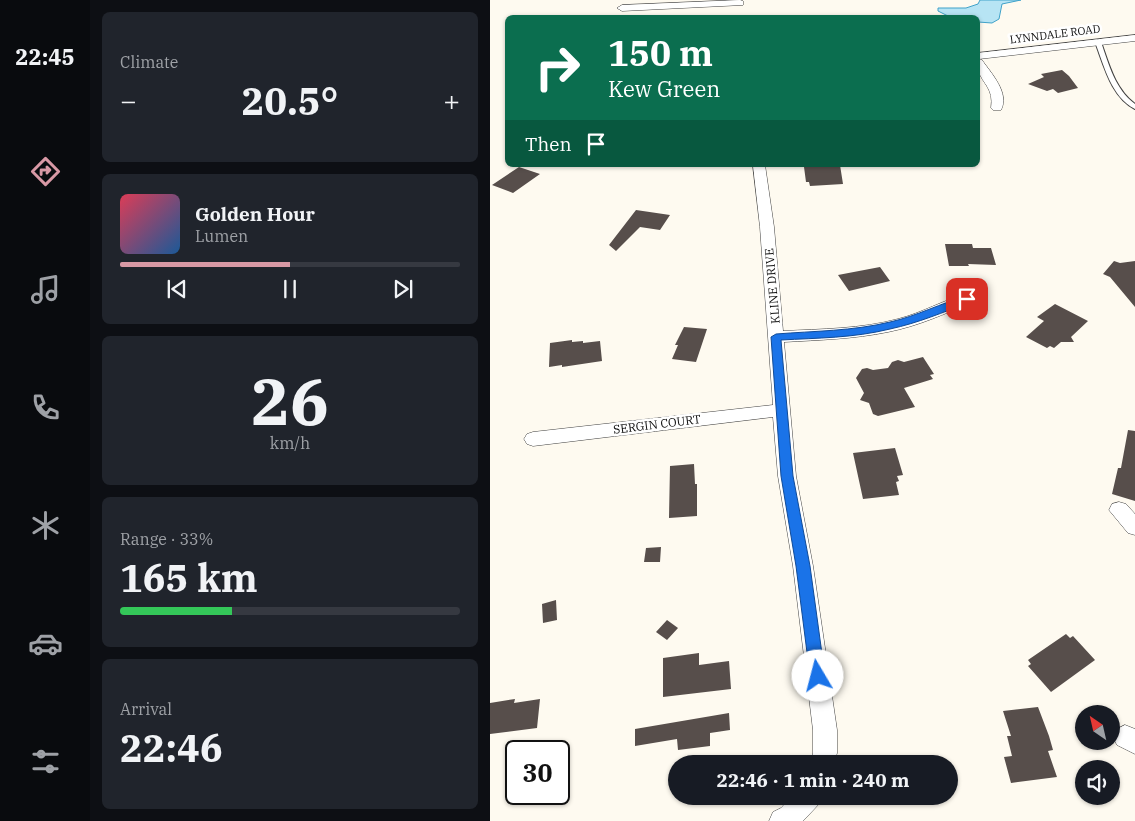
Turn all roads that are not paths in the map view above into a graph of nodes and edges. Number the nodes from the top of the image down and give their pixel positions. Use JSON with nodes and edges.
{"nodes":[{"id":1,"x":740,"y":4,"type":"edge"},
{"id":2,"x":622,"y":8,"type":"dead end"},
{"id":3,"x":1135,"y":38,"type":"edge"},
{"id":4,"x":1098,"y":42,"type":"junction"},
{"id":5,"x":980,"y":56,"type":"edge"},
{"id":6,"x":980,"y":65,"type":"edge"},
{"id":7,"x":1135,"y":107,"type":"edge"},
{"id":8,"x":997,"y":108,"type":"dead end"},
{"id":9,"x":760,"y":167,"type":"edge"},
{"id":10,"x":967,"y":299,"type":"dead end"},
{"id":11,"x":776,"y":337,"type":"junction"},
{"id":12,"x":781,"y":410,"type":"junction"},
{"id":13,"x":533,"y":439,"type":"dead end"},
{"id":14,"x":1119,"y":510,"type":"dead end"},
{"id":15,"x":1135,"y":527,"type":"edge"},
{"id":16,"x":824,"y":755,"type":"edge"},
{"id":17,"x":801,"y":805,"type":"edge"},
{"id":18,"x":782,"y":821,"type":"edge"}],
"edges":[{"from":1,"to":2,"type":"street"},
{"from":3,"to":4,"type":"street","name":"LYNNDALE ROAD"},
{"from":4,"to":5,"type":"street","name":"LYNNDALE ROAD"},
{"from":4,"to":7,"type":"lane"},
{"from":6,"to":8,"type":"street"},
{"from":9,"to":11,"type":"street","name":"KLINE DRIVE"},
{"from":10,"to":11,"type":"street"},
{"from":11,"to":12,"type":"street","name":"KLINE DRIVE"},
{"from":12,"to":13,"type":"street","name":"SERGIN COURT"},
{"from":12,"to":16,"type":"street","name":"KLINE DRIVE"},
{"from":14,"to":15,"type":"street"},
{"from":17,"to":18,"type":"street"}]}
